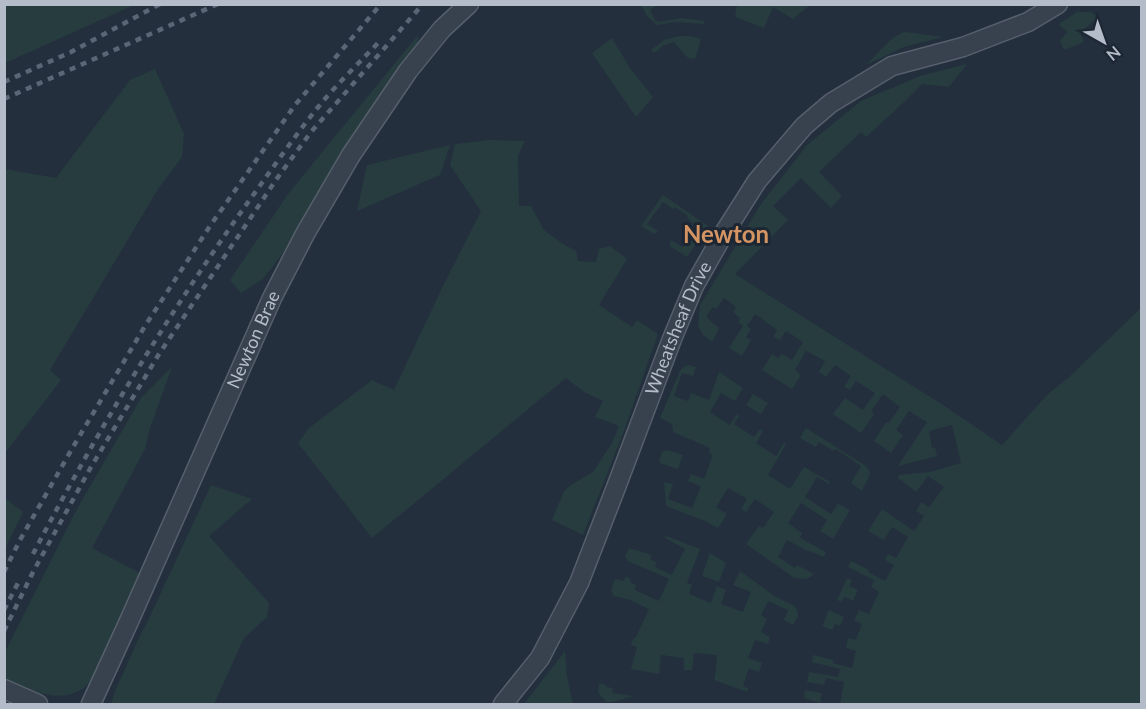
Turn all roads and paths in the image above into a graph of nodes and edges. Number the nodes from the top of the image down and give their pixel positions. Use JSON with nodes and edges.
{"nodes":[{"id":1,"x":469,"y":4,"type":"edge"},
{"id":2,"x":1058,"y":4,"type":"edge"},
{"id":3,"x":8,"y":691,"type":"edge"},
{"id":4,"x":38,"y":705,"type":"edge"},
{"id":5,"x":91,"y":705,"type":"edge"},
{"id":6,"x":504,"y":705,"type":"edge"}],
"edges":[{"from":1,"to":5,"type":"street","name":"Newton Brae"},
{"from":2,"to":6,"type":"street","name":"Wheatsheaf Drive"},
{"from":3,"to":4,"type":"street"}]}
